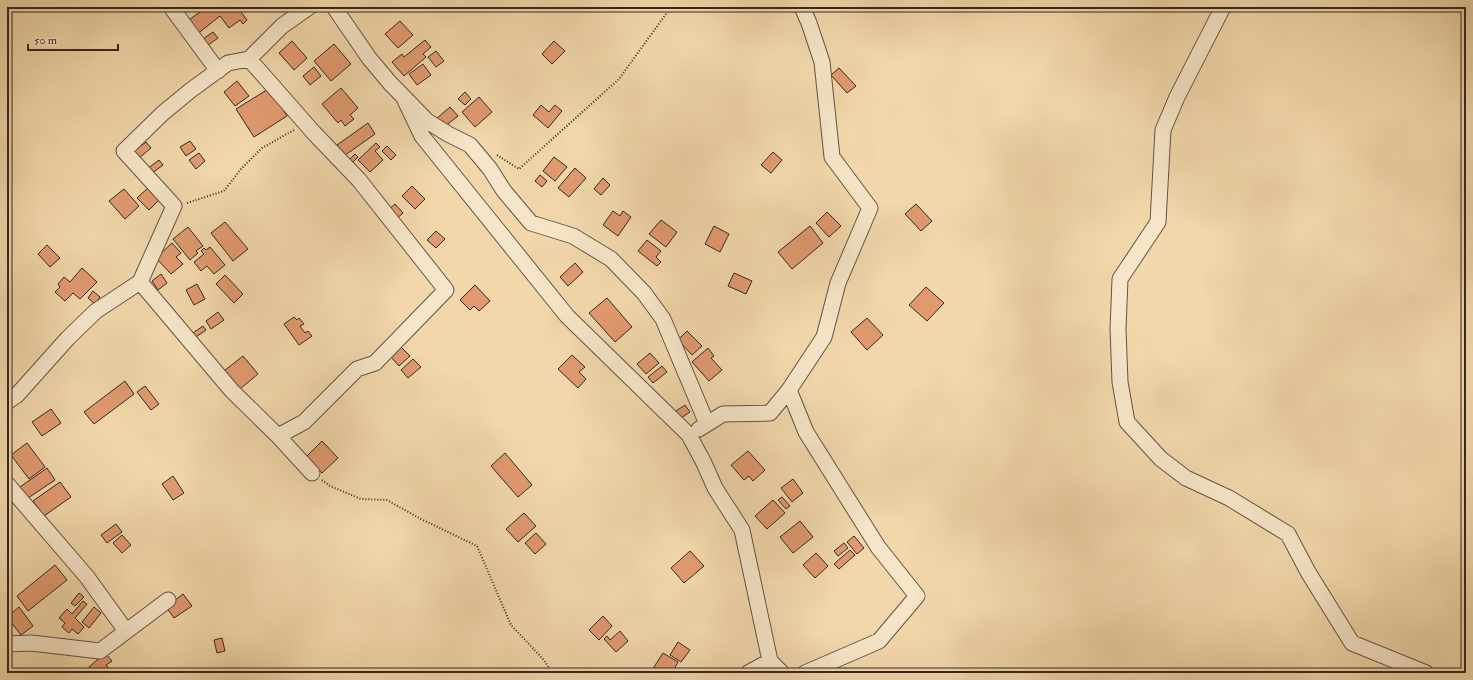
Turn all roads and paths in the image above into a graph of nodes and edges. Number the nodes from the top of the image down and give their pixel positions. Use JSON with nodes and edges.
{"nodes":[{"id":1,"x":172,"y":7,"type":"edge"},
{"id":2,"x":309,"y":7,"type":"edge"},
{"id":3,"x":334,"y":7,"type":"edge"},
{"id":4,"x":671,"y":7,"type":"edge"},
{"id":5,"x":802,"y":7,"type":"edge"},
{"id":6,"x":1223,"y":7,"type":"edge"},
{"id":7,"x":249,"y":59,"type":"junction"},
{"id":8,"x":218,"y":70,"type":"junction"},
{"id":9,"x":403,"y":96,"type":"junction"},
{"id":10,"x":308,"y":125,"type":"junction"},
{"id":11,"x":493,"y":153,"type":"dead end"},
{"id":12,"x":174,"y":206,"type":"junction"},
{"id":13,"x":140,"y":282,"type":"junction"},
{"id":14,"x":789,"y":390,"type":"junction"},
{"id":15,"x":7,"y":402,"type":"edge"},
{"id":16,"x":707,"y":424,"type":"junction"},
{"id":17,"x":689,"y":435,"type":"junction"},
{"id":18,"x":278,"y":436,"type":"junction"},
{"id":19,"x":312,"y":473,"type":"joint"},
{"id":20,"x":7,"y":484,"type":"edge"},
{"id":21,"x":168,"y":600,"type":"dead end"},
{"id":22,"x":126,"y":631,"type":"junction"},
{"id":23,"x":7,"y":644,"type":"edge"},
{"id":24,"x":770,"y":661,"type":"junction"},
{"id":25,"x":553,"y":673,"type":"edge"},
{"id":26,"x":748,"y":673,"type":"edge"},
{"id":27,"x":782,"y":673,"type":"edge"},
{"id":28,"x":804,"y":673,"type":"edge"},
{"id":29,"x":1426,"y":673,"type":"edge"}],
"edges":[{"from":1,"to":8,"type":"street"},
{"from":2,"to":7,"type":"street"},
{"from":3,"to":9,"type":"street"},
{"from":4,"to":11,"type":"path"},
{"from":5,"to":14,"type":"street"},
{"from":6,"to":29,"type":"street"},
{"from":7,"to":8,"type":"street"},
{"from":7,"to":10,"type":"street"},
{"from":8,"to":12,"type":"street"},
{"from":9,"to":16,"type":"street"},
{"from":9,"to":17,"type":"street"},
{"from":10,"to":12,"type":"path"},
{"from":10,"to":18,"type":"street"},
{"from":12,"to":13,"type":"street"},
{"from":13,"to":15,"type":"street"},
{"from":13,"to":18,"type":"street"},
{"from":14,"to":16,"type":"street"},
{"from":14,"to":28,"type":"street"},
{"from":16,"to":17,"type":"street"},
{"from":17,"to":24,"type":"street"},
{"from":18,"to":19,"type":"street"},
{"from":19,"to":25,"type":"path"},
{"from":20,"to":22,"type":"street"},
{"from":21,"to":22,"type":"street"},
{"from":22,"to":23,"type":"street"},
{"from":24,"to":26,"type":"street"},
{"from":24,"to":27,"type":"street"}]}
